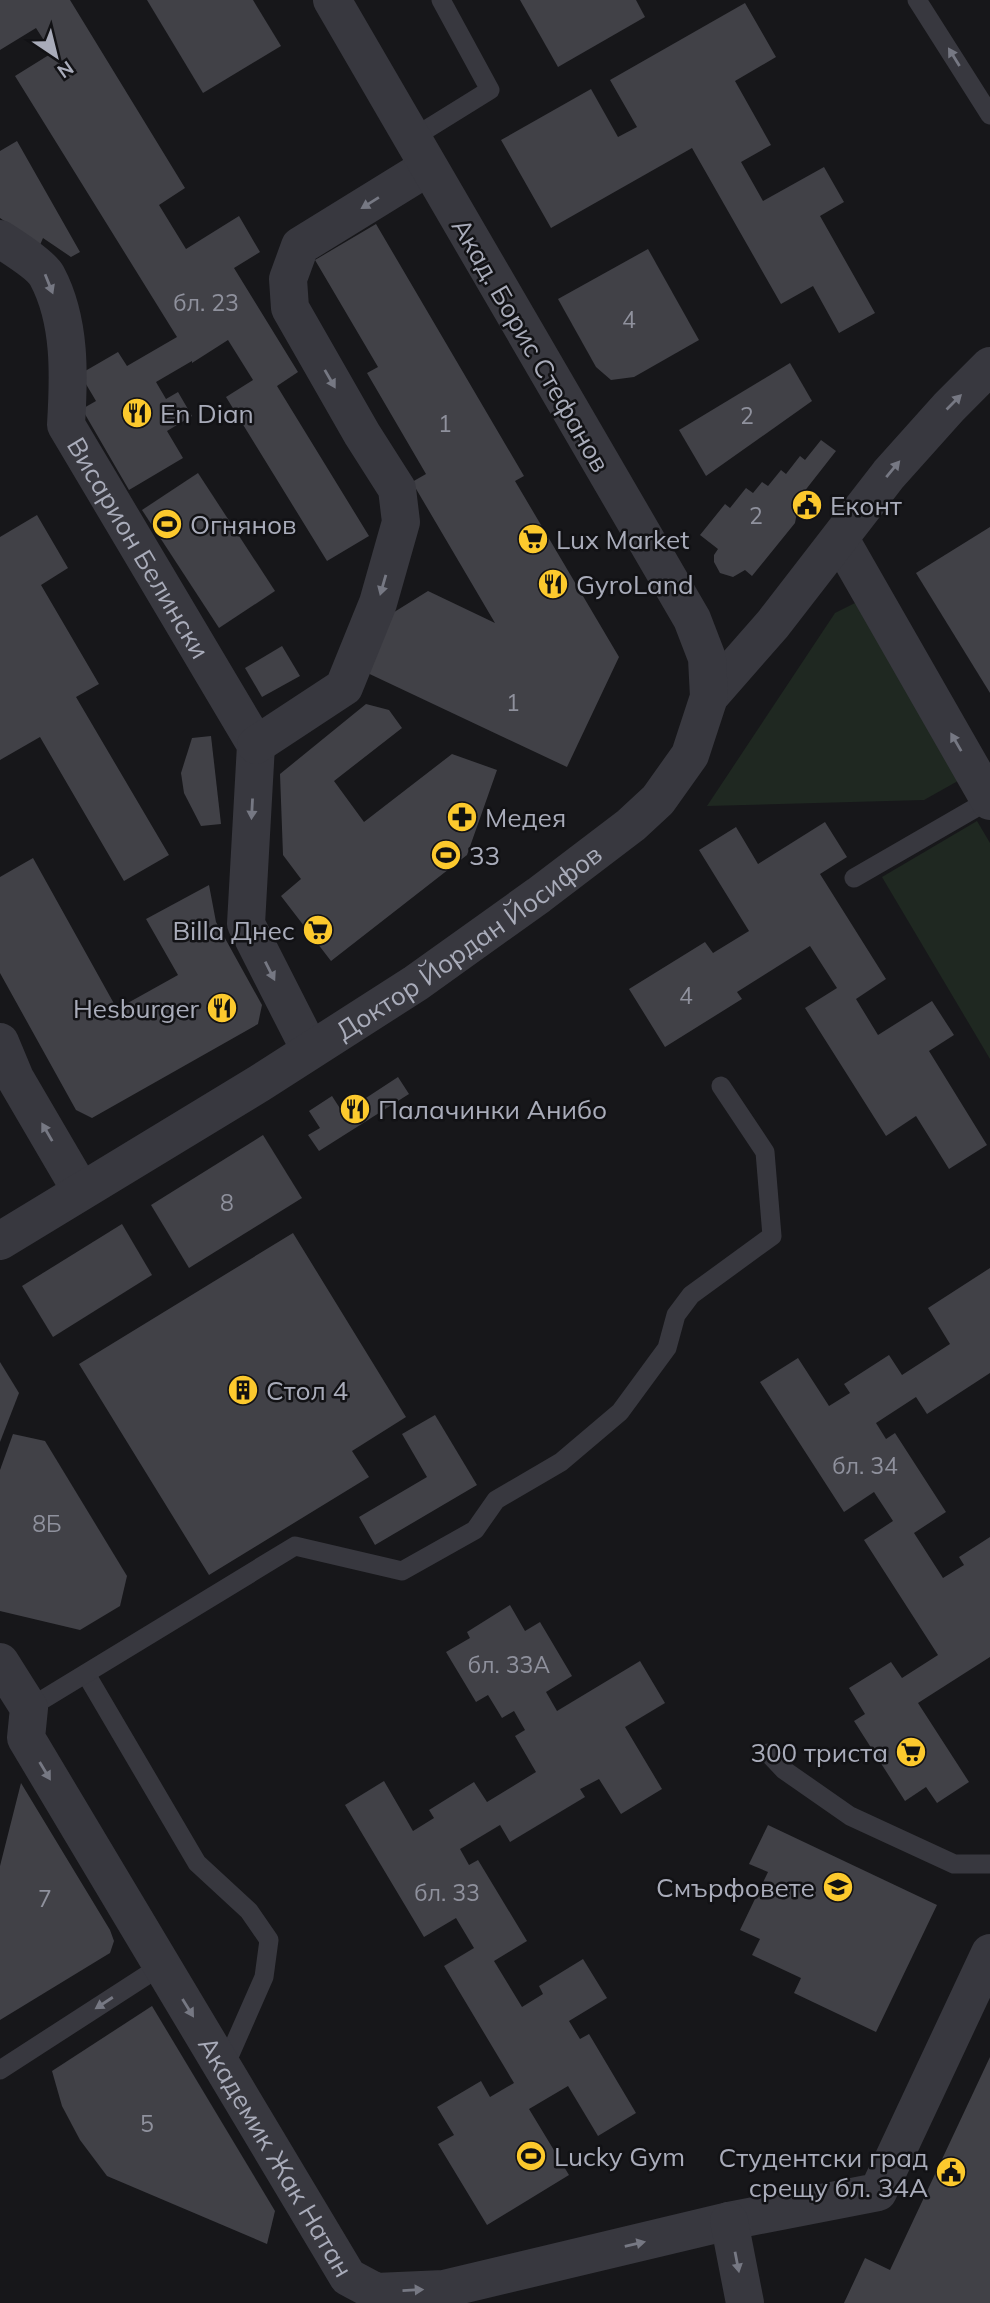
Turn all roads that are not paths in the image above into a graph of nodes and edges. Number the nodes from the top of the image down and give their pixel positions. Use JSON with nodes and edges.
{"nodes":[{"id":1,"x":332,"y":0,"type":"edge"},
{"id":2,"x":441,"y":0,"type":"edge"},
{"id":3,"x":918,"y":0,"type":"edge"},
{"id":4,"x":990,"y":115,"type":"edge"},
{"id":5,"x":419,"y":153,"type":"junction"},
{"id":6,"x":0,"y":239,"type":"edge"},
{"id":7,"x":990,"y":366,"type":"edge"},
{"id":8,"x":840,"y":539,"type":"junction"},
{"id":9,"x":709,"y":697,"type":"junction"},
{"id":10,"x":256,"y":745,"type":"junction"},
{"id":11,"x":990,"y":801,"type":"edge"},
{"id":12,"x":854,"y":878,"type":"dead end"},
{"id":13,"x":0,"y":1042,"type":"edge"},
{"id":14,"x":310,"y":1050,"type":"junction"},
{"id":15,"x":722,"y":1086,"type":"dead end"},
{"id":16,"x":81,"y":1191,"type":"junction"},
{"id":17,"x":0,"y":1241,"type":"edge"},
{"id":18,"x":0,"y":1662,"type":"edge"},
{"id":19,"x":86,"y":1674,"type":"junction"},
{"id":20,"x":29,"y":1709,"type":"junction"},
{"id":21,"x":768,"y":1752,"type":"dead end"},
{"id":22,"x":990,"y":1864,"type":"edge"},
{"id":23,"x":990,"y":1953,"type":"edge"},
{"id":24,"x":161,"y":1966,"type":"junction"},
{"id":25,"x":225,"y":2068,"type":"junction"},
{"id":26,"x":0,"y":2070,"type":"edge"},
{"id":27,"x":729,"y":2221,"type":"junction"},
{"id":28,"x":745,"y":2303,"type":"edge"}],
"edges":[{"from":1,"to":5,"type":"street","name":"Акад. Борис Стефанов"},
{"from":2,"to":5,"type":"lane"},
{"from":4,"to":3,"type":"lane","one_way":true},
{"from":5,"to":9,"type":"street","name":"Акад. Борис Стефанов"},
{"from":5,"to":10,"type":"street","one_way":true},
{"from":6,"to":10,"type":"street","name":"Висарион Белински","one_way":true},
{"from":8,"to":7,"type":"street","name":"Доктор Йордан Йосифов","one_way":true},
{"from":8,"to":9,"type":"street","name":"Доктор Йордан Йосифов"},
{"from":11,"to":8,"type":"street","one_way":true},
{"from":9,"to":14,"type":"street","name":"Доктор Йордан Йосифов"},
{"from":10,"to":14,"type":"street","one_way":true},
{"from":11,"to":12,"type":"lane"},
{"from":16,"to":13,"type":"street","one_way":true},
{"from":14,"to":16,"type":"street","name":"Доктор Йордан Йосифов"},
{"from":15,"to":19,"type":"lane"},
{"from":16,"to":17,"type":"street","name":"Доктор Йордан Йосифов"},
{"from":18,"to":20,"type":"street"},
{"from":19,"to":20,"type":"lane"},
{"from":19,"to":25,"type":"lane"},
{"from":20,"to":24,"type":"street","name":"Академик Жак Натан","one_way":true},
{"from":21,"to":22,"type":"lane"},
{"from":23,"to":27,"type":"street","name":"Академик Жак Натан"},
{"from":24,"to":25,"type":"street","name":"Академик Жак Натан","one_way":true},
{"from":24,"to":26,"type":"lane","one_way":true},
{"from":25,"to":27,"type":"street","name":"Академик Жак Натан","one_way":true},
{"from":27,"to":28,"type":"street","one_way":true}]}
